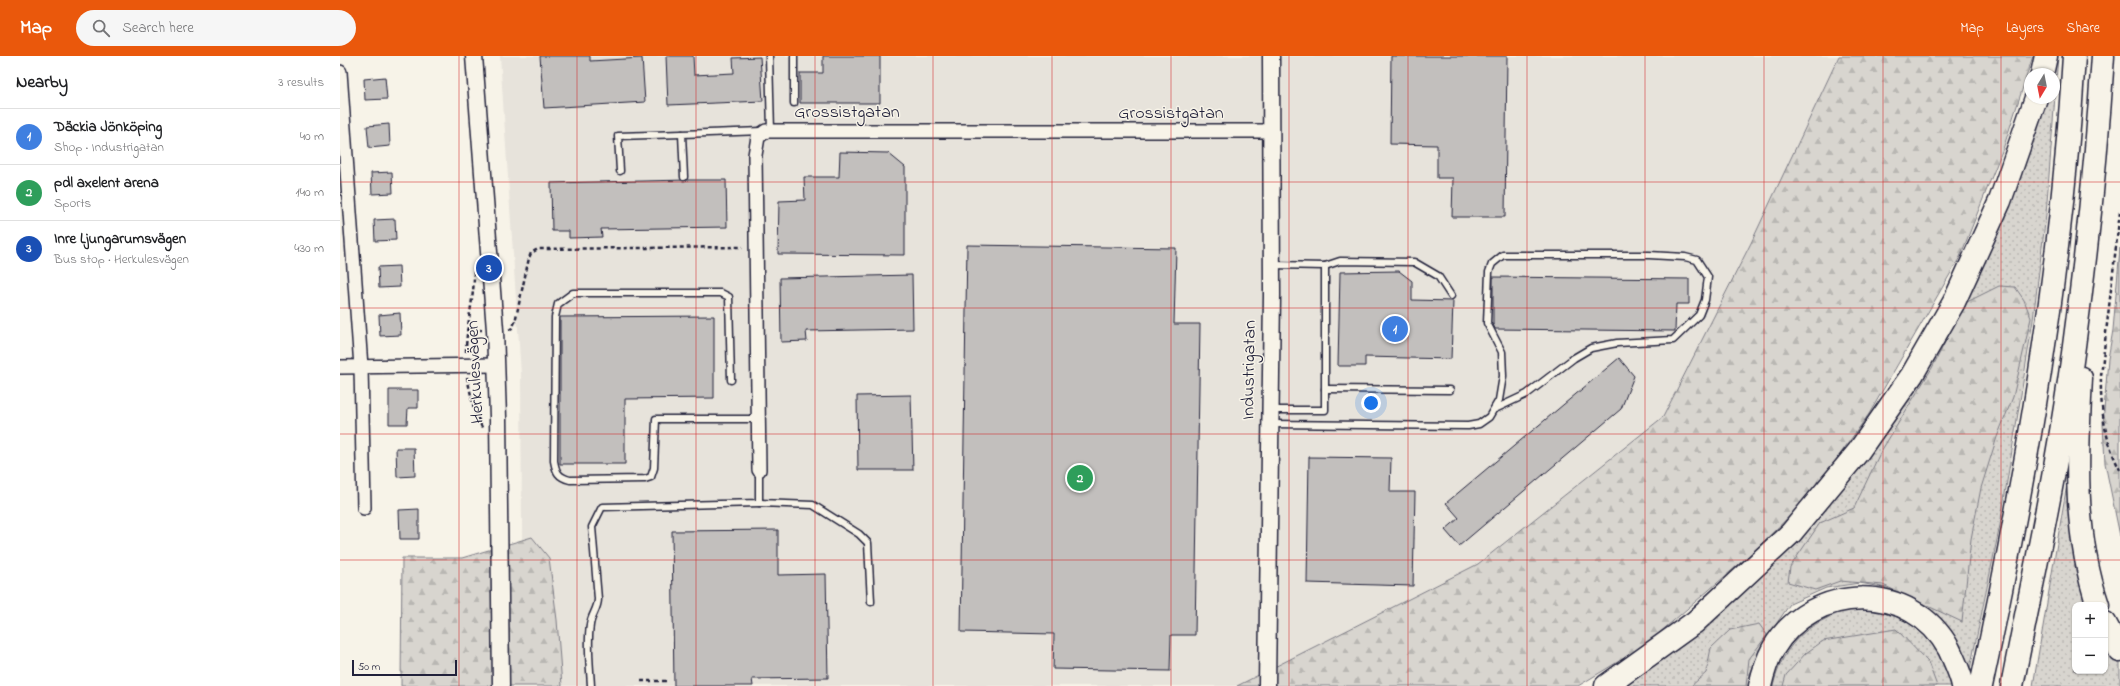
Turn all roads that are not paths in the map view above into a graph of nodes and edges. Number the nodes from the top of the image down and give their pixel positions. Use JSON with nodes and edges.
{"nodes":[{"id":1,"x":474,"y":56,"type":"edge"},
{"id":2,"x":769,"y":56,"type":"edge"},
{"id":3,"x":794,"y":56,"type":"edge"},
{"id":4,"x":1271,"y":56,"type":"edge"},
{"id":5,"x":2046,"y":56,"type":"edge"},
{"id":6,"x":2074,"y":56,"type":"edge"},
{"id":7,"x":2103,"y":56,"type":"edge"},
{"id":8,"x":2043,"y":68,"type":"edge"},
{"id":9,"x":340,"y":72,"type":"edge"},
{"id":10,"x":794,"y":103,"type":"dead end"},
{"id":11,"x":2034,"y":104,"type":"edge"},
{"id":12,"x":768,"y":131,"type":"junction"},
{"id":13,"x":1270,"y":131,"type":"junction"},
{"id":14,"x":682,"y":134,"type":"junction"},
{"id":15,"x":620,"y":171,"type":"dead end"},
{"id":16,"x":684,"y":177,"type":"dead end"},
{"id":17,"x":2089,"y":218,"type":"junction"},
{"id":18,"x":1272,"y":265,"type":"junction"},
{"id":19,"x":1325,"y":266,"type":"junction"},
{"id":20,"x":1451,"y":296,"type":"dead end"},
{"id":21,"x":496,"y":365,"type":"junction"},
{"id":22,"x":340,"y":368,"type":"edge"},
{"id":23,"x":361,"y":368,"type":"junction"},
{"id":24,"x":731,"y":380,"type":"dead end"},
{"id":25,"x":1325,"y":389,"type":"junction"},
{"id":26,"x":1450,"y":390,"type":"dead end"},
{"id":27,"x":1495,"y":409,"type":"junction"},
{"id":28,"x":1269,"y":417,"type":"junction"},
{"id":29,"x":758,"y":419,"type":"junction"},
{"id":30,"x":759,"y":470,"type":"joint"},
{"id":31,"x":760,"y":503,"type":"junction"},
{"id":32,"x":364,"y":508,"type":"dead end"},
{"id":33,"x":871,"y":602,"type":"dead end"},
{"id":34,"x":2097,"y":602,"type":"edge"},
{"id":35,"x":2108,"y":629,"type":"edge"},
{"id":36,"x":2120,"y":652,"type":"edge"},
{"id":37,"x":501,"y":686,"type":"edge"},
{"id":38,"x":591,"y":686,"type":"edge"},
{"id":39,"x":1267,"y":686,"type":"edge"},
{"id":40,"x":1606,"y":686,"type":"edge"},
{"id":41,"x":1760,"y":686,"type":"edge"},
{"id":42,"x":1963,"y":686,"type":"edge"},
{"id":43,"x":1981,"y":686,"type":"edge"},
{"id":44,"x":2012,"y":686,"type":"edge"}],
"edges":[{"from":1,"to":21,"type":"street","name":"Herkulesvägen"},
{"from":2,"to":12,"type":"lane"},
{"from":3,"to":10,"type":"lane"},
{"from":4,"to":13,"type":"street","name":"Industrigatan"},
{"from":5,"to":8,"type":"highway"},
{"from":6,"to":43,"type":"highway"},
{"from":7,"to":17,"type":"highway"},
{"from":9,"to":23,"type":"street"},
{"from":11,"to":40,"type":"highway"},
{"from":12,"to":13,"type":"street","name":"Grossistgatan"},
{"from":12,"to":14,"type":"lane"},
{"from":12,"to":29,"type":"street"},
{"from":13,"to":18,"type":"street","name":"Industrigatan"},
{"from":14,"to":15,"type":"lane"},
{"from":14,"to":16,"type":"lane"},
{"from":17,"to":34,"type":"highway"},
{"from":17,"to":44,"type":"highway"},
{"from":18,"to":19,"type":"lane"},
{"from":18,"to":28,"type":"street","name":"Industrigatan"},
{"from":19,"to":20,"type":"lane"},
{"from":19,"to":25,"type":"lane"},
{"from":21,"to":23,"type":"street"},
{"from":21,"to":37,"type":"street","name":"Herkulesvägen"},
{"from":22,"to":23,"type":"street"},
{"from":23,"to":32,"type":"street"},
{"from":24,"to":29,"type":"lane"},
{"from":25,"to":26,"type":"lane"},
{"from":25,"to":28,"type":"lane"},
{"from":27,"to":27,"type":"lane"},
{"from":27,"to":28,"type":"lane"},
{"from":28,"to":39,"type":"street","name":"Industrigatan"},
{"from":29,"to":30,"type":"street"},
{"from":30,"to":31,"type":"lane"},
{"from":31,"to":33,"type":"lane"},
{"from":31,"to":38,"type":"lane"},
{"from":35,"to":36,"type":"highway"},
{"from":41,"to":42,"type":"highway"}]}
